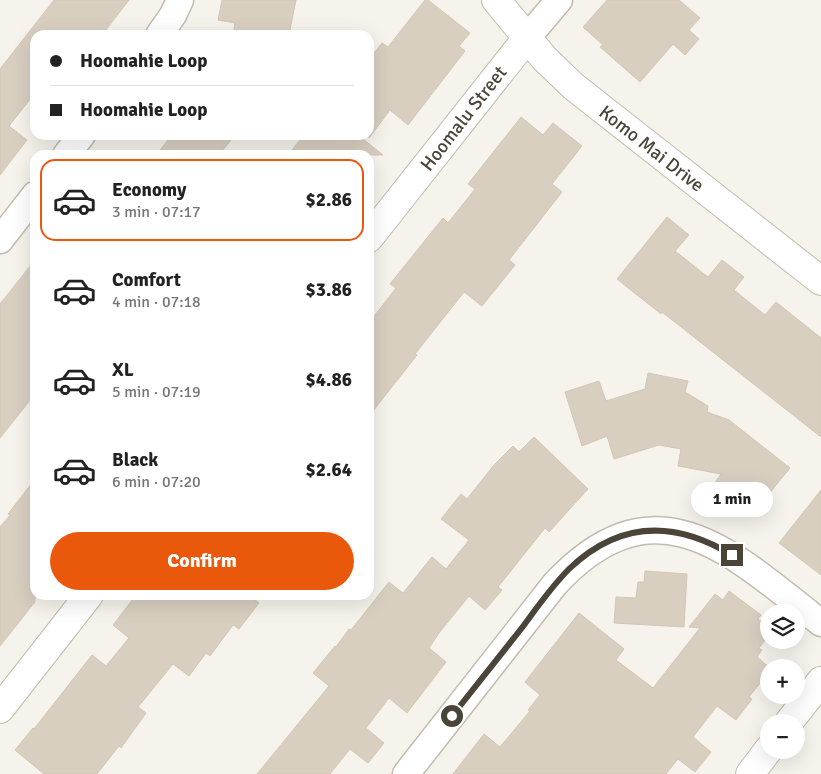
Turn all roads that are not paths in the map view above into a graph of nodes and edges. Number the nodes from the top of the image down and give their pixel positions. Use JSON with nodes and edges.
{"nodes":[{"id":1,"x":180,"y":0,"type":"edge"},
{"id":2,"x":496,"y":0,"type":"edge"},
{"id":3,"x":559,"y":0,"type":"edge"},
{"id":4,"x":162,"y":30,"type":"edge"},
{"id":5,"x":527,"y":38,"type":"junction"},
{"id":6,"x":78,"y":140,"type":"edge"},
{"id":7,"x":70,"y":150,"type":"edge"},
{"id":8,"x":30,"y":201,"type":"edge"},
{"id":9,"x":374,"y":232,"type":"edge"},
{"id":10,"x":0,"y":240,"type":"edge"},
{"id":11,"x":821,"y":281,"type":"edge"},
{"id":12,"x":85,"y":600,"type":"edge"},
{"id":13,"x":821,"y":623,"type":"edge"},
{"id":14,"x":821,"y":681,"type":"edge"},
{"id":15,"x":0,"y":709,"type":"edge"},
{"id":16,"x":795,"y":714,"type":"edge"},
{"id":17,"x":761,"y":759,"type":"edge"},
{"id":18,"x":406,"y":774,"type":"edge"},
{"id":19,"x":750,"y":774,"type":"edge"}],
"edges":[{"from":1,"to":4,"type":"street"},
{"from":2,"to":5,"type":"street","name":"Komo Mai Drive"},
{"from":3,"to":5,"type":"street","name":"Hoomalu Street"},
{"from":5,"to":9,"type":"street","name":"Hoomalu Street"},
{"from":5,"to":11,"type":"street","name":"Komo Mai Drive"},
{"from":6,"to":7,"type":"street"},
{"from":8,"to":10,"type":"street"},
{"from":12,"to":15,"type":"street"},
{"from":13,"to":18,"type":"street"},
{"from":14,"to":16,"type":"street"},
{"from":17,"to":19,"type":"street"}]}
